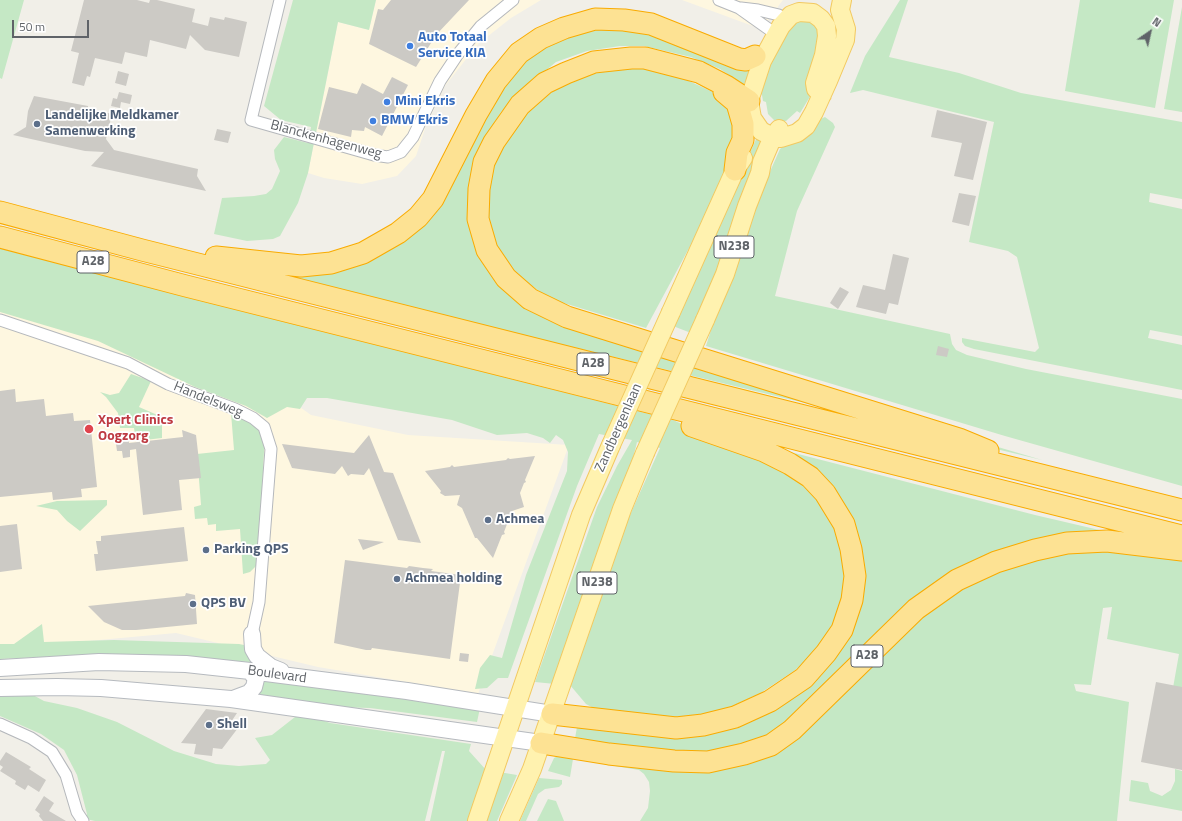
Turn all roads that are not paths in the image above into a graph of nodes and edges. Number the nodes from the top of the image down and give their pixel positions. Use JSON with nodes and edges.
{"nodes":[{"id":1,"x":280,"y":0,"type":"edge"},
{"id":2,"x":513,"y":0,"type":"edge"},
{"id":3,"x":719,"y":0,"type":"edge"},
{"id":4,"x":809,"y":3,"type":"edge"},
{"id":5,"x":739,"y":8,"type":"junction"},
{"id":6,"x":837,"y":8,"type":"edge"},
{"id":7,"x":775,"y":27,"type":"junction"},
{"id":8,"x":755,"y":56,"type":"joint"},
{"id":9,"x":678,"y":65,"type":"junction"},
{"id":10,"x":820,"y":93,"type":"junction"},
{"id":11,"x":750,"y":98,"type":"junction"},
{"id":12,"x":757,"y":128,"type":"junction"},
{"id":13,"x":778,"y":135,"type":"junction"},
{"id":14,"x":735,"y":170,"type":"junction"},
{"id":15,"x":0,"y":212,"type":"edge"},
{"id":16,"x":0,"y":237,"type":"edge"},
{"id":17,"x":142,"y":250,"type":"junction"},
{"id":18,"x":0,"y":320,"type":"edge"},
{"id":19,"x":540,"y":374,"type":"junction"},
{"id":20,"x":1046,"y":476,"type":"junction"},
{"id":21,"x":1182,"y":510,"type":"edge"},
{"id":22,"x":1182,"y":536,"type":"edge"},
{"id":23,"x":1182,"y":550,"type":"edge"},
{"id":24,"x":252,"y":634,"type":"joint"},
{"id":25,"x":0,"y":668,"type":"edge"},
{"id":26,"x":250,"y":670,"type":"junction"},
{"id":27,"x":293,"y":677,"type":"junction"},
{"id":28,"x":0,"y":688,"type":"edge"},
{"id":29,"x":231,"y":699,"type":"junction"},
{"id":30,"x":515,"y":709,"type":"junction"},
{"id":31,"x":552,"y":714,"type":"junction"},
{"id":32,"x":0,"y":724,"type":"edge"},
{"id":33,"x":505,"y":737,"type":"junction"},
{"id":34,"x":541,"y":743,"type":"junction"},
{"id":35,"x":83,"y":821,"type":"edge"},
{"id":36,"x":477,"y":821,"type":"edge"},
{"id":37,"x":509,"y":821,"type":"edge"}],
"edges":[{"from":1,"to":2,"type":"street","name":"Blanckenhagenweg"},
{"from":3,"to":5,"type":"street"},
{"from":4,"to":6,"type":"main road"},
{"from":4,"to":7,"type":"main road"},
{"from":4,"to":10,"type":"main road"},
{"from":5,"to":7,"type":"street"},
{"from":5,"to":7,"type":"street"},
{"from":6,"to":10,"type":"main road"},
{"from":7,"to":8,"type":"main road"},
{"from":7,"to":11,"type":"main road"},
{"from":8,"to":17,"type":"highway","number":"A28"},
{"from":9,"to":11,"type":"highway","number":"A28"},
{"from":9,"to":14,"type":"highway","number":"A28"},
{"from":9,"to":20,"type":"highway","number":"A28"},
{"from":10,"to":13,"type":"main road"},
{"from":11,"to":12,"type":"main road"},
{"from":11,"to":13,"type":"main road"},
{"from":12,"to":13,"type":"main road"},
{"from":12,"to":14,"type":"main road","name":"Zandbergenlaan","number":"N238"},
{"from":13,"to":31,"type":"main road","number":"N238","bridge":true},
{"from":14,"to":30,"type":"main road","name":"Zandbergenlaan","number":"N238","bridge":true},
{"from":15,"to":17,"type":"highway","number":"A28"},
{"from":16,"to":19,"type":"highway","number":"A28"},
{"from":17,"to":20,"type":"highway","number":"A28"},
{"from":18,"to":24,"type":"street","name":"Handelsweg"},
{"from":19,"to":22,"type":"highway","number":"A28"},
{"from":19,"to":31,"type":"highway","number":"A28"},
{"from":20,"to":21,"type":"highway","number":"A28"},
{"from":23,"to":34,"type":"highway","number":"A28"},
{"from":24,"to":27,"type":"main road"},
{"from":25,"to":26,"type":"main road","name":"Boulevard"},
{"from":26,"to":27,"type":"main road","name":"Boulevard"},
{"from":26,"to":29,"type":"main road"},
{"from":27,"to":30,"type":"main road","name":"Boulevard"},
{"from":28,"to":29,"type":"main road"},
{"from":29,"to":33,"type":"main road"},
{"from":30,"to":31,"type":"main road","name":"Boulevard"},
{"from":30,"to":33,"type":"main road","name":"Zandbergenlaan","number":"N238"},
{"from":31,"to":34,"type":"main road","number":"N238"},
{"from":32,"to":35,"type":"street"},
{"from":33,"to":34,"type":"main road"},
{"from":33,"to":36,"type":"main road","name":"Zandbergenlaan"},
{"from":34,"to":37,"type":"main road"}]}
